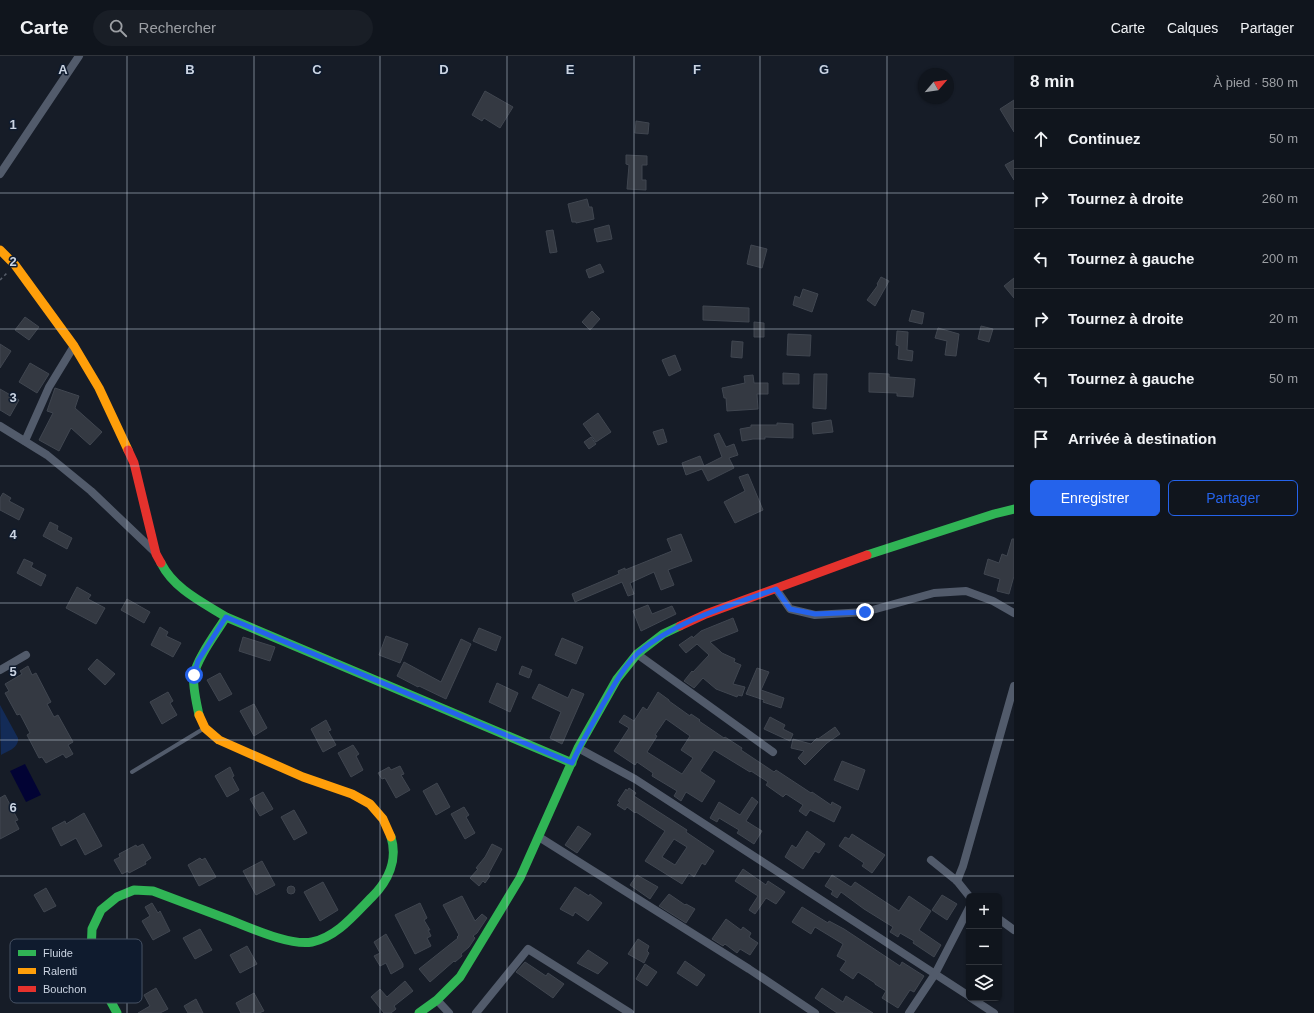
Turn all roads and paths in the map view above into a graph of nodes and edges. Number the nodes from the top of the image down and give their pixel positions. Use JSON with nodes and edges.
{"nodes":[{"id":1,"x":79,"y":56,"type":"edge"},
{"id":2,"x":0,"y":174,"type":"edge"},
{"id":3,"x":0,"y":250,"type":"edge"},
{"id":4,"x":74,"y":346,"type":"junction"},
{"id":5,"x":0,"y":426,"type":"edge"},
{"id":6,"x":25,"y":441,"type":"junction"},
{"id":7,"x":1014,"y":509,"type":"edge"},
{"id":8,"x":156,"y":554,"type":"junction"},
{"id":9,"x":776,"y":589,"type":"junction"},
{"id":10,"x":1014,"y":613,"type":"edge"},
{"id":11,"x":226,"y":617,"type":"junction"},
{"id":12,"x":637,"y":654,"type":"junction"},
{"id":13,"x":26,"y":655,"type":"dead end"},
{"id":14,"x":0,"y":670,"type":"edge"},
{"id":15,"x":1014,"y":686,"type":"edge"},
{"id":16,"x":205,"y":728,"type":"junction"},
{"id":17,"x":578,"y":748,"type":"junction"},
{"id":18,"x":773,"y":752,"type":"dead end"},
{"id":19,"x":572,"y":763,"type":"junction"},
{"id":20,"x":132,"y":772,"type":"dead end"},
{"id":21,"x":538,"y":837,"type":"junction"},
{"id":22,"x":931,"y":860,"type":"dead end"},
{"id":23,"x":957,"y":881,"type":"junction"},
{"id":24,"x":967,"y":893,"type":"edge"},
{"id":25,"x":966,"y":914,"type":"edge"},
{"id":26,"x":1002,"y":921,"type":"edge"},
{"id":27,"x":1014,"y":930,"type":"edge"},
{"id":28,"x":92,"y":939,"type":"edge"},
{"id":29,"x":935,"y":974,"type":"junction"},
{"id":30,"x":966,"y":994,"type":"edge"},
{"id":31,"x":437,"y":1000,"type":"junction"},
{"id":32,"x":976,"y":1001,"type":"edge"},
{"id":33,"x":112,"y":1003,"type":"edge"},
{"id":34,"x":627,"y":1012,"type":"edge"},
{"id":35,"x":118,"y":1013,"type":"edge"},
{"id":36,"x":419,"y":1013,"type":"edge"},
{"id":37,"x":450,"y":1013,"type":"edge"},
{"id":38,"x":476,"y":1013,"type":"edge"},
{"id":39,"x":815,"y":1013,"type":"edge"},
{"id":40,"x":909,"y":1013,"type":"edge"},
{"id":41,"x":994,"y":1013,"type":"edge"}],
"edges":[{"from":1,"to":2,"type":"street"},
{"from":3,"to":4,"type":"main road"},
{"from":4,"to":6,"type":"street"},
{"from":4,"to":8,"type":"main road"},
{"from":5,"to":6,"type":"street"},
{"from":6,"to":8,"type":"street"},
{"from":7,"to":9,"type":"main road"},
{"from":8,"to":11,"type":"main road"},
{"from":9,"to":10,"type":"street"},
{"from":9,"to":12,"type":"main road"},
{"from":11,"to":16,"type":"main road"},
{"from":11,"to":19,"type":"main road"},
{"from":12,"to":17,"type":"main road"},
{"from":12,"to":18,"type":"street"},
{"from":13,"to":14,"type":"street"},
{"from":15,"to":23,"type":"street"},
{"from":16,"to":20,"type":"lane"},
{"from":16,"to":28,"type":"main road"},
{"from":17,"to":19,"type":"main road"},
{"from":17,"to":29,"type":"street"},
{"from":19,"to":21,"type":"main road"},
{"from":21,"to":31,"type":"main road"},
{"from":21,"to":39,"type":"street"},
{"from":22,"to":23,"type":"street"},
{"from":23,"to":24,"type":"street"},
{"from":25,"to":29,"type":"street"},
{"from":26,"to":27,"type":"street"},
{"from":29,"to":30,"type":"street"},
{"from":29,"to":40,"type":"street"},
{"from":31,"to":36,"type":"main road"},
{"from":31,"to":37,"type":"street"},
{"from":32,"to":41,"type":"street"},
{"from":33,"to":35,"type":"main road"},
{"from":34,"to":38,"type":"street"}]}
